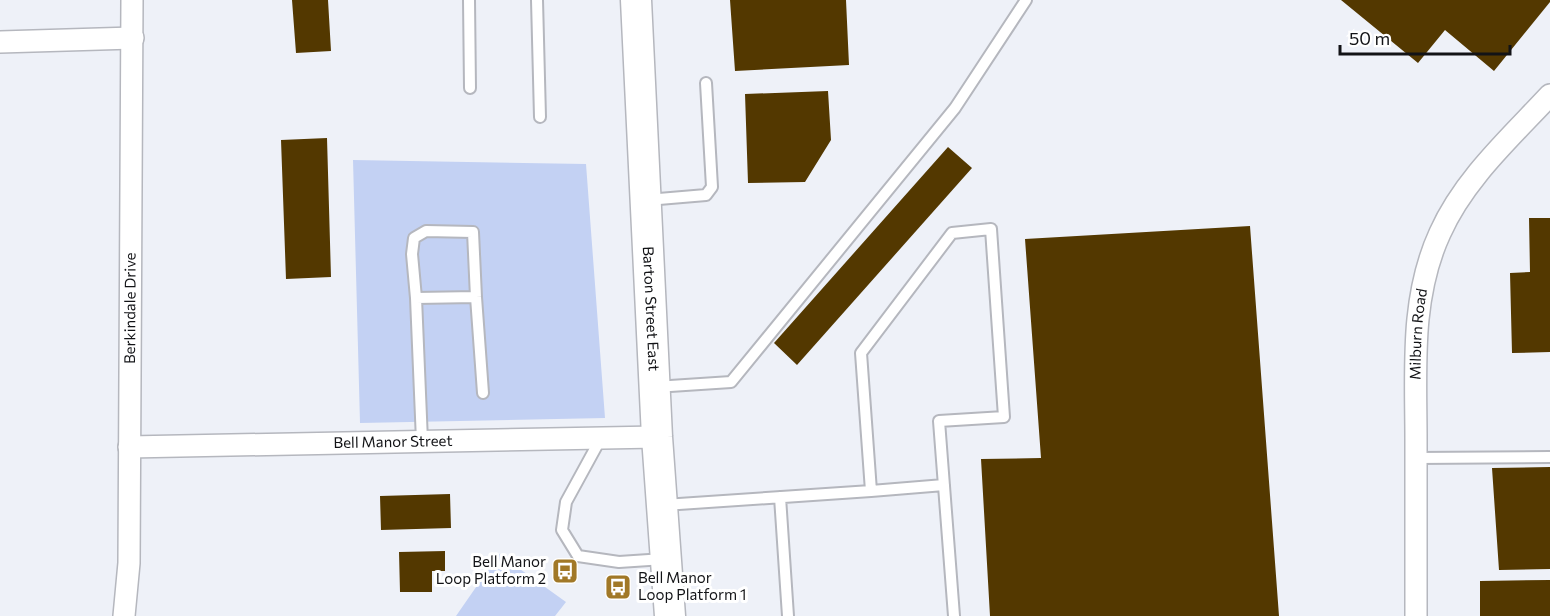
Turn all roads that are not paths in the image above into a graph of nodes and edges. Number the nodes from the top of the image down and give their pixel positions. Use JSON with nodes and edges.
{"nodes":[{"id":1,"x":132,"y":0,"type":"edge"},
{"id":2,"x":469,"y":0,"type":"edge"},
{"id":3,"x":537,"y":0,"type":"edge"},
{"id":4,"x":636,"y":0,"type":"edge"},
{"id":5,"x":1026,"y":0,"type":"edge"},
{"id":6,"x":133,"y":38,"type":"junction"},
{"id":7,"x":0,"y":42,"type":"edge"},
{"id":8,"x":706,"y":83,"type":"dead end"},
{"id":9,"x":470,"y":88,"type":"dead end"},
{"id":10,"x":1550,"y":94,"type":"edge"},
{"id":11,"x":540,"y":117,"type":"dead end"},
{"id":12,"x":646,"y":201,"type":"junction"},
{"id":13,"x":476,"y":297,"type":"junction"},
{"id":14,"x":416,"y":298,"type":"junction"},
{"id":15,"x":655,"y":387,"type":"junction"},
{"id":16,"x":483,"y":393,"type":"dead end"},
{"id":17,"x":657,"y":437,"type":"junction"},
{"id":18,"x":601,"y":438,"type":"junction"},
{"id":19,"x":422,"y":441,"type":"junction"},
{"id":20,"x":129,"y":447,"type":"junction"},
{"id":21,"x":1550,"y":457,"type":"edge"},
{"id":22,"x":1416,"y":459,"type":"junction"},
{"id":23,"x":944,"y":485,"type":"junction"},
{"id":24,"x":871,"y":491,"type":"junction"},
{"id":25,"x":780,"y":497,"type":"junction"},
{"id":26,"x":662,"y":505,"type":"junction"},
{"id":27,"x":666,"y":559,"type":"junction"},
{"id":28,"x":124,"y":616,"type":"edge"},
{"id":29,"x":670,"y":616,"type":"edge"},
{"id":30,"x":788,"y":616,"type":"edge"},
{"id":31,"x":954,"y":616,"type":"edge"},
{"id":32,"x":1416,"y":616,"type":"edge"}],
"edges":[{"from":1,"to":6,"type":"street","name":"Berkindale Drive"},
{"from":2,"to":9,"type":"lane"},
{"from":3,"to":11,"type":"lane"},
{"from":4,"to":12,"type":"main road","name":"Barton Street East"},
{"from":5,"to":15,"type":"lane"},
{"from":6,"to":7,"type":"street"},
{"from":6,"to":20,"type":"street","name":"Berkindale Drive"},
{"from":8,"to":12,"type":"lane"},
{"from":10,"to":22,"type":"street","name":"Milburn Road"},
{"from":12,"to":15,"type":"main road","name":"Barton Street East"},
{"from":13,"to":14,"type":"lane"},
{"from":13,"to":14,"type":"lane"},
{"from":13,"to":16,"type":"lane"},
{"from":14,"to":19,"type":"lane"},
{"from":15,"to":17,"type":"main road","name":"Barton Street East"},
{"from":17,"to":18,"type":"street","name":"Bell Manor Street"},
{"from":17,"to":26,"type":"main road","name":"Barton Street East"},
{"from":18,"to":19,"type":"street","name":"Bell Manor Street"},
{"from":18,"to":27,"type":"lane"},
{"from":19,"to":20,"type":"street","name":"Bell Manor Street"},
{"from":20,"to":28,"type":"street","name":"Berkindale Drive"},
{"from":21,"to":22,"type":"lane"},
{"from":22,"to":32,"type":"street","name":"Milburn Road"},
{"from":23,"to":24,"type":"lane"},
{"from":23,"to":24,"type":"lane"},
{"from":23,"to":31,"type":"lane"},
{"from":24,"to":25,"type":"lane"},
{"from":25,"to":26,"type":"lane"},
{"from":25,"to":30,"type":"lane"},
{"from":26,"to":27,"type":"main road","name":"Barton Street East"},
{"from":27,"to":29,"type":"main road","name":"Barton Street East"}]}
